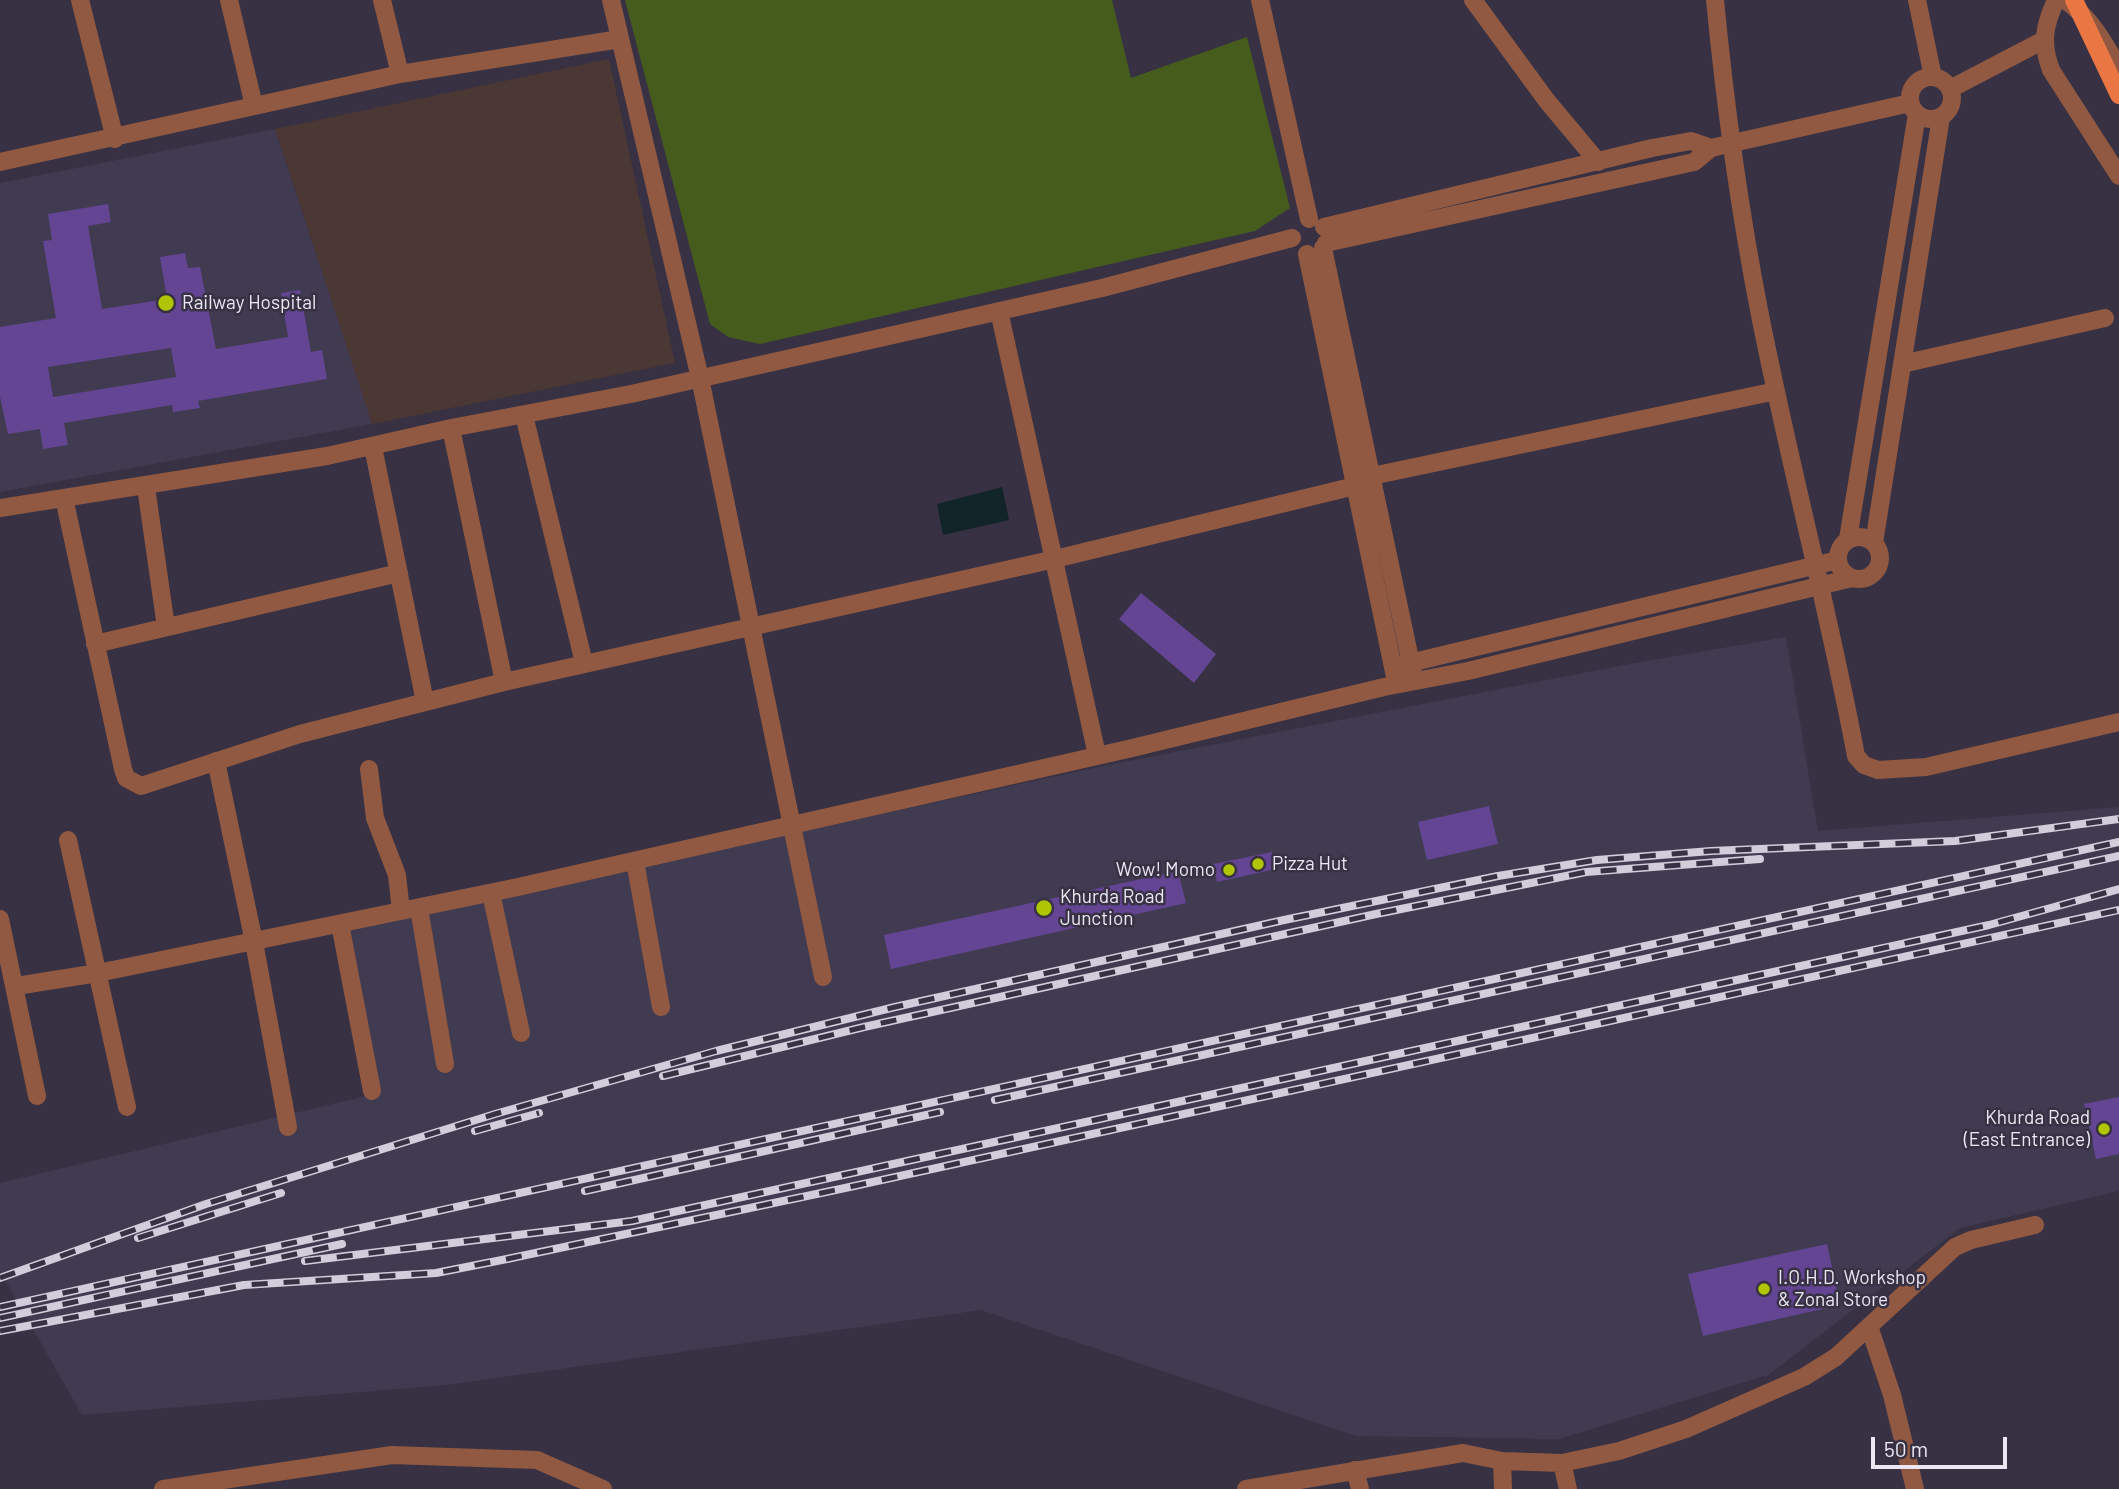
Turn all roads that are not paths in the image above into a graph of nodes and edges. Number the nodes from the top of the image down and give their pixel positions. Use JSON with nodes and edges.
{"nodes":[{"id":1,"x":80,"y":0,"type":"edge"},
{"id":2,"x":229,"y":0,"type":"edge"},
{"id":3,"x":382,"y":0,"type":"edge"},
{"id":4,"x":611,"y":0,"type":"edge"},
{"id":5,"x":1260,"y":0,"type":"edge"},
{"id":6,"x":1473,"y":0,"type":"edge"},
{"id":7,"x":1716,"y":0,"type":"edge"},
{"id":8,"x":1917,"y":0,"type":"edge"},
{"id":9,"x":2056,"y":0,"type":"edge"},
{"id":10,"x":2065,"y":0,"type":"edge"},
{"id":11,"x":2074,"y":0,"type":"edge"},
{"id":12,"x":620,"y":39,"type":"junction"},
{"id":13,"x":2042,"y":41,"type":"junction"},
{"id":14,"x":2119,"y":69,"type":"edge"},
{"id":15,"x":400,"y":74,"type":"junction"},
{"id":16,"x":1933,"y":76,"type":"junction"},
{"id":17,"x":1950,"y":89,"type":"junction"},
{"id":18,"x":2119,"y":95,"type":"edge"},
{"id":19,"x":254,"y":106,"type":"junction"},
{"id":20,"x":1913,"y":108,"type":"junction"},
{"id":21,"x":1941,"y":117,"type":"junction"},
{"id":22,"x":115,"y":139,"type":"junction"},
{"id":23,"x":1730,"y":144,"type":"junction"},
{"id":24,"x":1711,"y":148,"type":"junction"},
{"id":25,"x":0,"y":162,"type":"edge"},
{"id":26,"x":1598,"y":162,"type":"junction"},
{"id":27,"x":2119,"y":176,"type":"edge"},
{"id":28,"x":1292,"y":238,"type":"junction"},
{"id":29,"x":1318,"y":238,"type":"junction"},
{"id":30,"x":999,"y":311,"type":"junction"},
{"id":31,"x":2105,"y":318,"type":"dead end"},
{"id":32,"x":1902,"y":364,"type":"junction"},
{"id":33,"x":700,"y":378,"type":"junction"},
{"id":34,"x":1776,"y":390,"type":"junction"},
{"id":35,"x":524,"y":415,"type":"junction"},
{"id":36,"x":450,"y":428,"type":"junction"},
{"id":37,"x":373,"y":447,"type":"junction"},
{"id":38,"x":1372,"y":476,"type":"junction"},
{"id":39,"x":1354,"y":486,"type":"junction"},
{"id":40,"x":146,"y":487,"type":"junction"},
{"id":41,"x":64,"y":498,"type":"junction"},
{"id":42,"x":0,"y":508,"type":"edge"},
{"id":43,"x":1848,"y":539,"type":"junction"},
{"id":44,"x":1874,"y":543,"type":"junction"},
{"id":45,"x":1055,"y":559,"type":"junction"},
{"id":46,"x":1838,"y":559,"type":"junction"},
{"id":47,"x":1816,"y":566,"type":"junction"},
{"id":48,"x":399,"y":573,"type":"junction"},
{"id":49,"x":1852,"y":578,"type":"junction"},
{"id":50,"x":1821,"y":587,"type":"junction"},
{"id":51,"x":751,"y":624,"type":"junction"},
{"id":52,"x":166,"y":627,"type":"junction"},
{"id":53,"x":95,"y":644,"type":"junction"},
{"id":54,"x":583,"y":663,"type":"junction"},
{"id":55,"x":1413,"y":672,"type":"junction"},
{"id":56,"x":1394,"y":676,"type":"junction"},
{"id":57,"x":504,"y":682,"type":"junction"},
{"id":58,"x":425,"y":702,"type":"junction"},
{"id":59,"x":2119,"y":722,"type":"edge"},
{"id":60,"x":1097,"y":755,"type":"junction"},
{"id":61,"x":216,"y":761,"type":"junction"},
{"id":62,"x":369,"y":769,"type":"dead end"},
{"id":63,"x":790,"y":825,"type":"junction"},
{"id":64,"x":68,"y":840,"type":"dead end"},
{"id":65,"x":635,"y":861,"type":"junction"},
{"id":66,"x":491,"y":893,"type":"junction"},
{"id":67,"x":410,"y":910,"type":"junction"},
{"id":68,"x":0,"y":919,"type":"edge"},
{"id":69,"x":340,"y":924,"type":"junction"},
{"id":70,"x":254,"y":942,"type":"junction"},
{"id":71,"x":6,"y":966,"type":"edge"},
{"id":72,"x":98,"y":973,"type":"junction"},
{"id":73,"x":823,"y":976,"type":"dead end"},
{"id":74,"x":16,"y":986,"type":"junction"},
{"id":75,"x":661,"y":1007,"type":"dead end"},
{"id":76,"x":521,"y":1033,"type":"dead end"},
{"id":77,"x":445,"y":1064,"type":"dead end"},
{"id":78,"x":372,"y":1091,"type":"dead end"},
{"id":79,"x":37,"y":1096,"type":"dead end"},
{"id":80,"x":127,"y":1107,"type":"dead end"},
{"id":81,"x":288,"y":1127,"type":"dead end"},
{"id":82,"x":2035,"y":1226,"type":"dead end"},
{"id":83,"x":1870,"y":1329,"type":"junction"},
{"id":84,"x":1502,"y":1461,"type":"junction"},
{"id":85,"x":1562,"y":1462,"type":"junction"},
{"id":86,"x":1355,"y":1470,"type":"junction"},
{"id":87,"x":163,"y":1489,"type":"edge"},
{"id":88,"x":603,"y":1489,"type":"edge"},
{"id":89,"x":1246,"y":1489,"type":"edge"},
{"id":90,"x":1360,"y":1489,"type":"edge"},
{"id":91,"x":1503,"y":1489,"type":"edge"},
{"id":92,"x":1568,"y":1489,"type":"edge"},
{"id":93,"x":1915,"y":1489,"type":"edge"}],
"edges":[{"from":1,"to":22,"type":"street"},
{"from":2,"to":19,"type":"street"},
{"from":3,"to":15,"type":"street"},
{"from":4,"to":12,"type":"street"},
{"from":5,"to":29,"type":"street"},
{"from":6,"to":26,"type":"street"},
{"from":7,"to":23,"type":"street"},
{"from":8,"to":16,"type":"street"},
{"from":9,"to":13,"type":"street"},
{"from":10,"to":14,"type":"street"},
{"from":11,"to":18,"type":"main road","bridge":true},
{"from":12,"to":15,"type":"street"},
{"from":12,"to":33,"type":"street"},
{"from":13,"to":17,"type":"street"},
{"from":13,"to":27,"type":"street"},
{"from":15,"to":19,"type":"street"},
{"from":16,"to":17,"type":"street"},
{"from":16,"to":20,"type":"street"},
{"from":17,"to":21,"type":"street"},
{"from":19,"to":22,"type":"street"},
{"from":20,"to":21,"type":"street"},
{"from":20,"to":23,"type":"street"},
{"from":20,"to":43,"type":"street"},
{"from":21,"to":32,"type":"street"},
{"from":22,"to":25,"type":"street"},
{"from":23,"to":24,"type":"street"},
{"from":23,"to":34,"type":"street"},
{"from":24,"to":26,"type":"street"},
{"from":24,"to":29,"type":"street"},
{"from":26,"to":29,"type":"street"},
{"from":28,"to":29,"type":"street"},
{"from":28,"to":29,"type":"street"},
{"from":28,"to":30,"type":"street"},
{"from":29,"to":38,"type":"street"},
{"from":29,"to":39,"type":"street"},
{"from":30,"to":33,"type":"street"},
{"from":30,"to":45,"type":"street"},
{"from":31,"to":32,"type":"street"},
{"from":32,"to":44,"type":"street"},
{"from":33,"to":35,"type":"street"},
{"from":33,"to":51,"type":"street"},
{"from":34,"to":38,"type":"street"},
{"from":34,"to":47,"type":"street"},
{"from":35,"to":36,"type":"street"},
{"from":35,"to":54,"type":"street"},
{"from":36,"to":37,"type":"street"},
{"from":36,"to":57,"type":"street"},
{"from":37,"to":40,"type":"street"},
{"from":37,"to":48,"type":"street"},
{"from":38,"to":55,"type":"street"},
{"from":39,"to":45,"type":"street"},
{"from":39,"to":56,"type":"street"},
{"from":40,"to":41,"type":"street"},
{"from":40,"to":52,"type":"street"},
{"from":41,"to":42,"type":"street"},
{"from":41,"to":53,"type":"street"},
{"from":43,"to":44,"type":"street"},
{"from":43,"to":46,"type":"street"},
{"from":44,"to":49,"type":"street"},
{"from":45,"to":51,"type":"street"},
{"from":45,"to":60,"type":"street"},
{"from":46,"to":47,"type":"street"},
{"from":46,"to":49,"type":"street"},
{"from":47,"to":50,"type":"street"},
{"from":47,"to":55,"type":"street"},
{"from":48,"to":52,"type":"street"},
{"from":48,"to":58,"type":"street"},
{"from":49,"to":50,"type":"street"},
{"from":50,"to":55,"type":"street"},
{"from":50,"to":59,"type":"street"},
{"from":51,"to":54,"type":"street"},
{"from":51,"to":63,"type":"street"},
{"from":52,"to":53,"type":"street"},
{"from":53,"to":61,"type":"street"},
{"from":54,"to":57,"type":"street"},
{"from":55,"to":56,"type":"street"},
{"from":56,"to":60,"type":"street"},
{"from":57,"to":58,"type":"street"},
{"from":58,"to":61,"type":"street"},
{"from":60,"to":63,"type":"street"},
{"from":61,"to":70,"type":"street"},
{"from":62,"to":67,"type":"street"},
{"from":63,"to":65,"type":"street"},
{"from":63,"to":73,"type":"street"},
{"from":64,"to":72,"type":"street"},
{"from":65,"to":66,"type":"street"},
{"from":65,"to":75,"type":"street"},
{"from":66,"to":67,"type":"street"},
{"from":66,"to":76,"type":"street"},
{"from":67,"to":69,"type":"street"},
{"from":67,"to":77,"type":"street"},
{"from":68,"to":71,"type":"street"},
{"from":69,"to":70,"type":"street"},
{"from":69,"to":78,"type":"street"},
{"from":70,"to":72,"type":"street"},
{"from":70,"to":81,"type":"street"},
{"from":71,"to":74,"type":"street"},
{"from":72,"to":74,"type":"street"},
{"from":72,"to":80,"type":"street"},
{"from":74,"to":79,"type":"street"},
{"from":82,"to":83,"type":"street"},
{"from":83,"to":85,"type":"street"},
{"from":83,"to":93,"type":"street"},
{"from":84,"to":85,"type":"street"},
{"from":84,"to":86,"type":"street"},
{"from":84,"to":91,"type":"street"},
{"from":85,"to":92,"type":"street"},
{"from":86,"to":89,"type":"street"},
{"from":86,"to":90,"type":"street"},
{"from":87,"to":88,"type":"street"}]}
